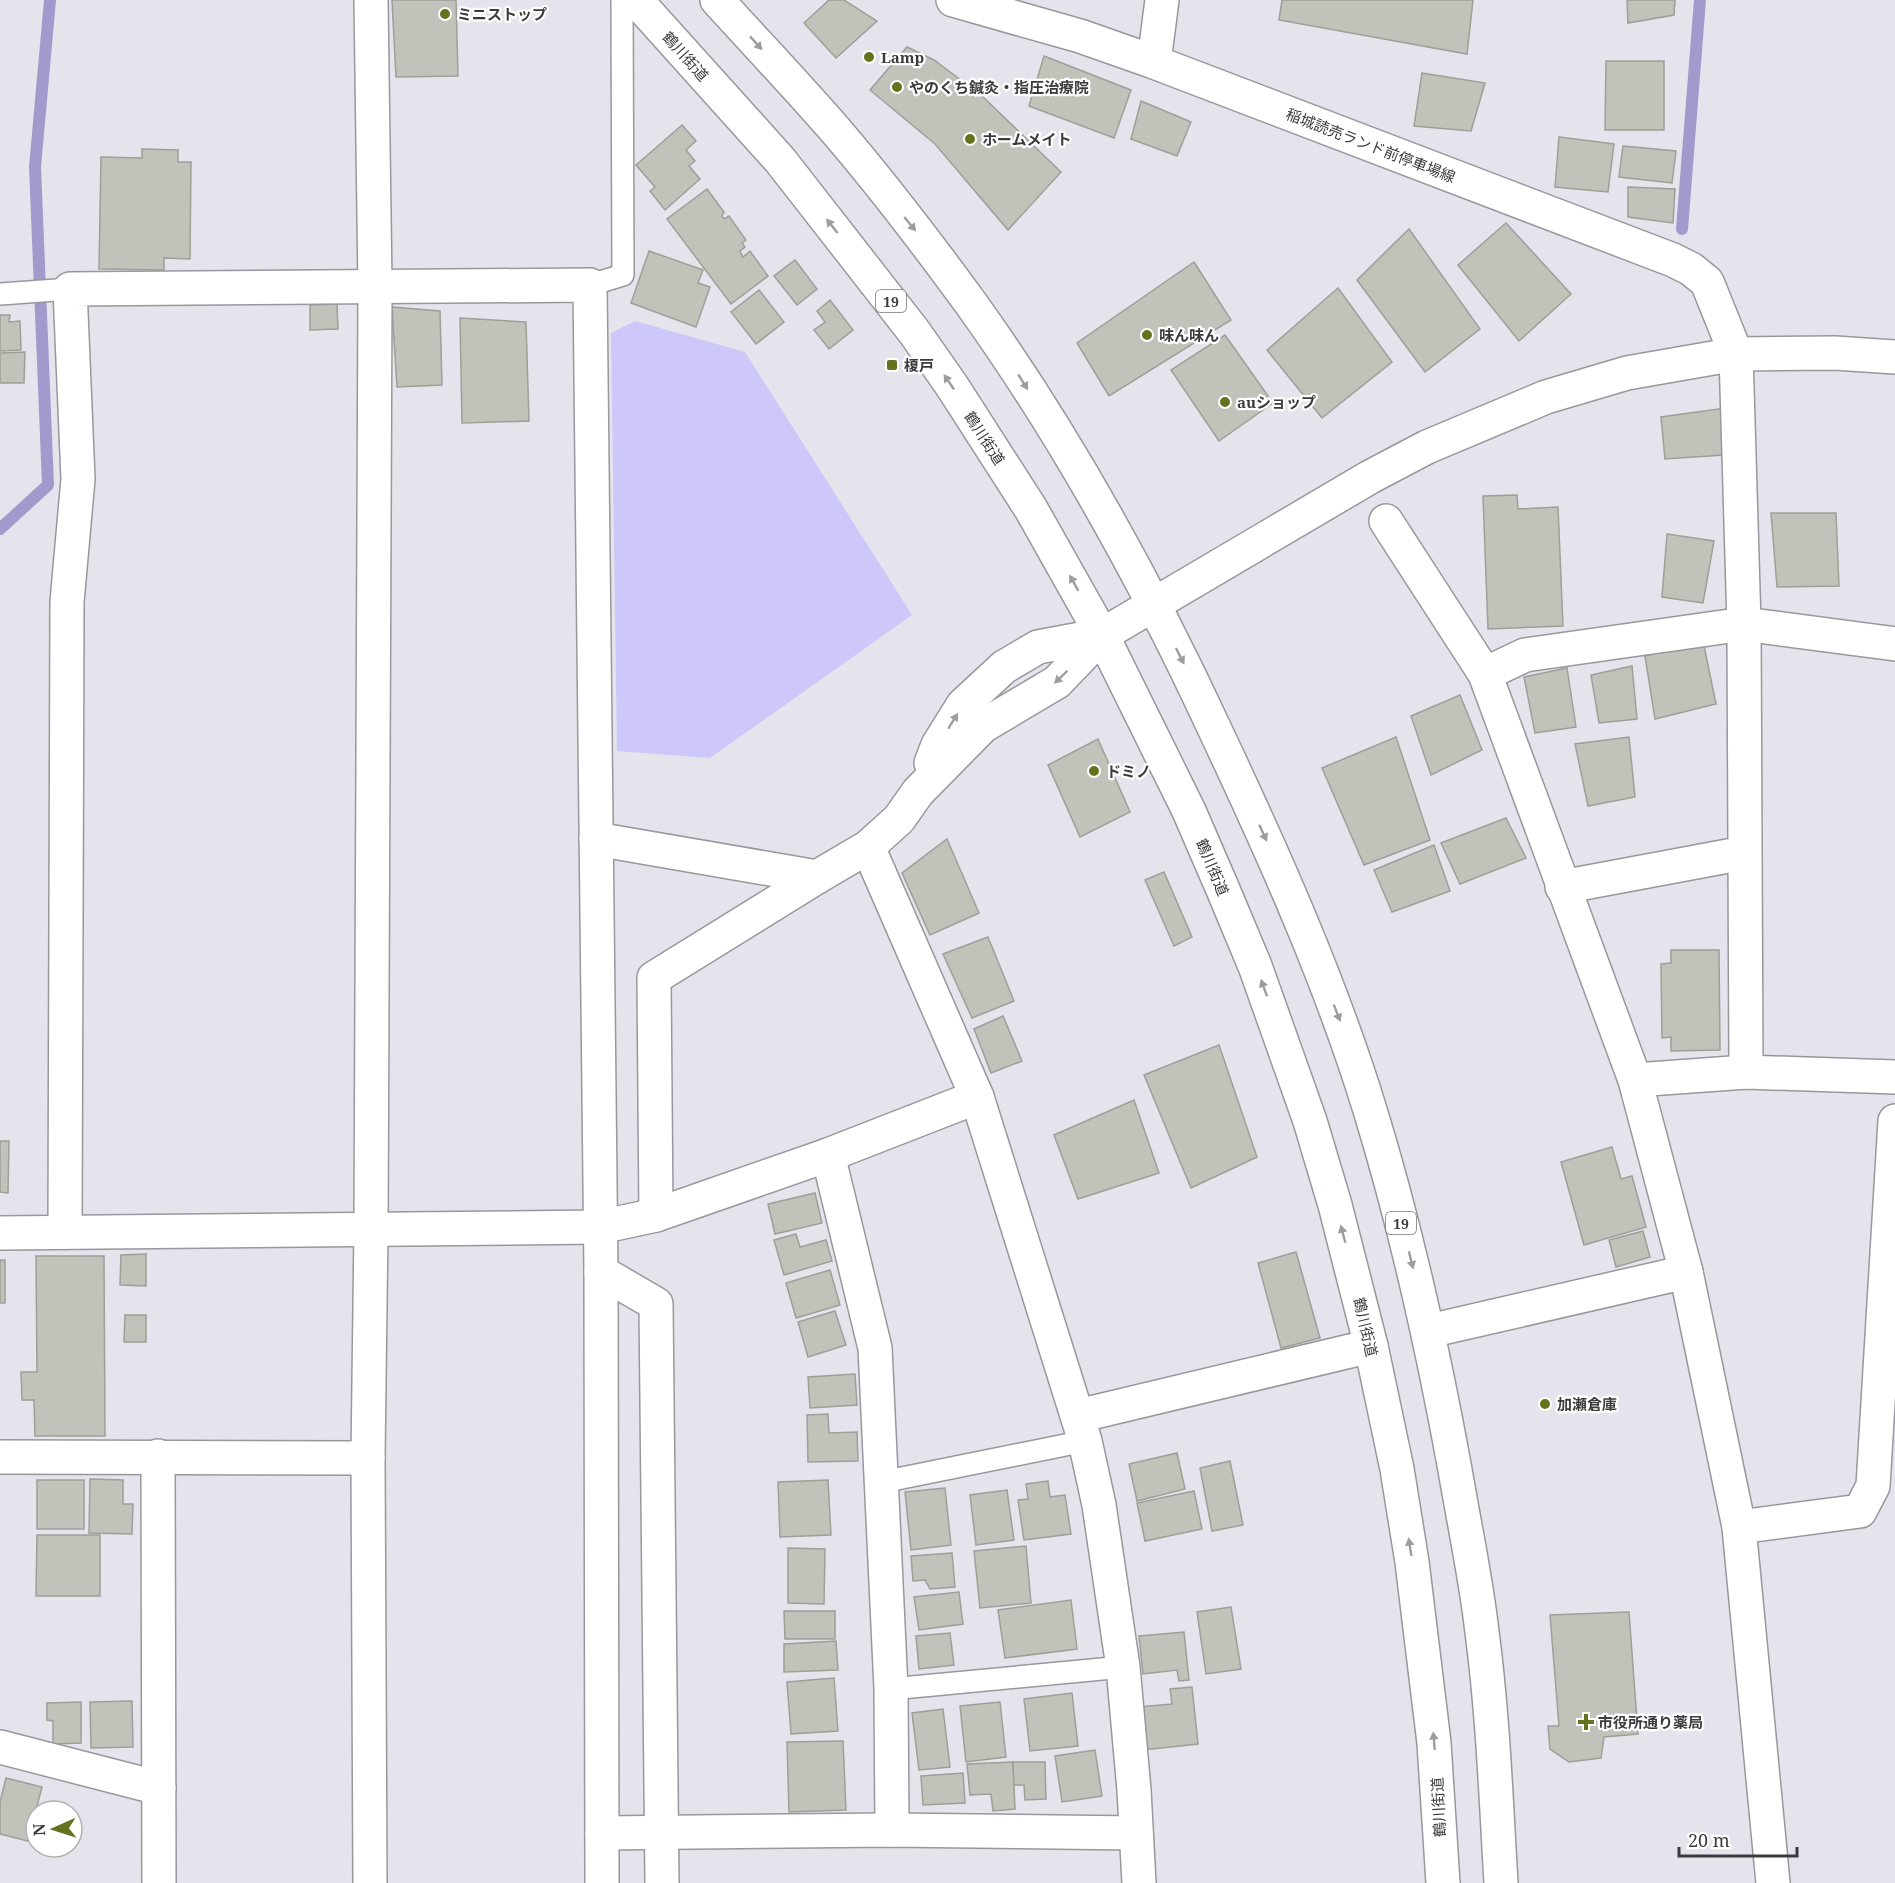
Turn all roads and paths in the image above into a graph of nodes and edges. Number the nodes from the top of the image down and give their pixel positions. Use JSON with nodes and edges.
{"nodes":[{"id":1,"x":371,"y":0,"type":"edge"},
{"id":2,"x":621,"y":0,"type":"edge"},
{"id":3,"x":636,"y":0,"type":"edge"},
{"id":4,"x":717,"y":0,"type":"edge"},
{"id":5,"x":953,"y":0,"type":"edge"},
{"id":6,"x":1162,"y":0,"type":"edge"},
{"id":7,"x":1154,"y":62,"type":"junction"},
{"id":8,"x":590,"y":285,"type":"junction"},
{"id":9,"x":375,"y":287,"type":"junction"},
{"id":10,"x":69,"y":289,"type":"junction"},
{"id":11,"x":0,"y":294,"type":"edge"},
{"id":12,"x":1736,"y":354,"type":"junction"},
{"id":13,"x":1895,"y":357,"type":"edge"},
{"id":14,"x":1386,"y":521,"type":"dead end"},
{"id":15,"x":1154,"y":604,"type":"junction"},
{"id":16,"x":1744,"y":624,"type":"junction"},
{"id":17,"x":1102,"y":634,"type":"junction"},
{"id":18,"x":1895,"y":644,"type":"edge"},
{"id":19,"x":1485,"y":674,"type":"junction"},
{"id":20,"x":596,"y":839,"type":"junction"},
{"id":21,"x":868,"y":847,"type":"junction"},
{"id":22,"x":1744,"y":853,"type":"junction"},
{"id":23,"x":817,"y":877,"type":"junction"},
{"id":24,"x":1562,"y":887,"type":"junction"},
{"id":25,"x":1746,"y":1072,"type":"junction"},
{"id":26,"x":1895,"y":1077,"type":"edge"},
{"id":27,"x":1635,"y":1080,"type":"junction"},
{"id":28,"x":977,"y":1097,"type":"junction"},
{"id":29,"x":1895,"y":1121,"type":"edge"},
{"id":30,"x":828,"y":1155,"type":"junction"},
{"id":31,"x":656,"y":1215,"type":"junction"},
{"id":32,"x":600,"y":1227,"type":"junction"},
{"id":33,"x":371,"y":1228,"type":"junction"},
{"id":34,"x":65,"y":1232,"type":"junction"},
{"id":35,"x":0,"y":1233,"type":"edge"},
{"id":36,"x":601,"y":1272,"type":"junction"},
{"id":37,"x":1686,"y":1272,"type":"junction"},
{"id":38,"x":1429,"y":1331,"type":"junction"},
{"id":39,"x":1371,"y":1346,"type":"junction"},
{"id":40,"x":1081,"y":1428,"type":"junction"},
{"id":41,"x":158,"y":1456,"type":"junction"},
{"id":42,"x":0,"y":1457,"type":"edge"},
{"id":43,"x":368,"y":1458,"type":"junction"},
{"id":44,"x":882,"y":1482,"type":"junction"},
{"id":45,"x":1739,"y":1527,"type":"junction"},
{"id":46,"x":1123,"y":1667,"type":"junction"},
{"id":47,"x":891,"y":1689,"type":"junction"},
{"id":48,"x":0,"y":1747,"type":"edge"},
{"id":49,"x":159,"y":1788,"type":"junction"},
{"id":50,"x":892,"y":1830,"type":"junction"},
{"id":51,"x":602,"y":1833,"type":"junction"},
{"id":52,"x":662,"y":1833,"type":"junction"},
{"id":53,"x":1136,"y":1833,"type":"junction"},
{"id":54,"x":159,"y":1883,"type":"edge"},
{"id":55,"x":370,"y":1883,"type":"edge"},
{"id":56,"x":602,"y":1883,"type":"edge"},
{"id":57,"x":662,"y":1883,"type":"edge"},
{"id":58,"x":1139,"y":1883,"type":"edge"},
{"id":59,"x":1443,"y":1883,"type":"edge"},
{"id":60,"x":1500,"y":1883,"type":"edge"},
{"id":61,"x":1773,"y":1883,"type":"edge"}],
"edges":[{"from":1,"to":9,"type":"street"},
{"from":2,"to":8,"type":"lane"},
{"from":17,"to":3,"type":"street","name":"鶴川街道","number":"19","one_way":true},
{"from":4,"to":15,"type":"street","number":"19","one_way":true},
{"from":5,"to":7,"type":"street","name":"稲城読売ランド前停車場線"},
{"from":6,"to":7,"type":"street"},
{"from":7,"to":12,"type":"street","name":"稲城読売ランド前停車場線"},
{"from":8,"to":9,"type":"street"},
{"from":8,"to":20,"type":"street"},
{"from":9,"to":10,"type":"street"},
{"from":9,"to":33,"type":"street"},
{"from":10,"to":11,"type":"lane"},
{"from":10,"to":34,"type":"street"},
{"from":12,"to":13,"type":"street"},
{"from":12,"to":15,"type":"street"},
{"from":12,"to":16,"type":"street"},
{"from":14,"to":19,"type":"street"},
{"from":15,"to":17,"type":"street"},
{"from":15,"to":38,"type":"street","number":"19","one_way":true},
{"from":16,"to":18,"type":"street"},
{"from":16,"to":19,"type":"street"},
{"from":16,"to":22,"type":"street"},
{"from":17,"to":21,"type":"street"},
{"from":39,"to":17,"type":"street","name":"鶴川街道","number":"19","one_way":true},
{"from":19,"to":24,"type":"street"},
{"from":20,"to":23,"type":"street"},
{"from":20,"to":32,"type":"street"},
{"from":21,"to":23,"type":"street"},
{"from":21,"to":28,"type":"street"},
{"from":22,"to":24,"type":"street"},
{"from":22,"to":25,"type":"street"},
{"from":23,"to":31,"type":"street"},
{"from":24,"to":27,"type":"street"},
{"from":25,"to":26,"type":"street"},
{"from":25,"to":27,"type":"street"},
{"from":27,"to":37,"type":"street"},
{"from":28,"to":30,"type":"street"},
{"from":28,"to":40,"type":"street"},
{"from":29,"to":45,"type":"street"},
{"from":30,"to":31,"type":"street"},
{"from":30,"to":44,"type":"street"},
{"from":31,"to":32,"type":"street"},
{"from":32,"to":33,"type":"street"},
{"from":32,"to":36,"type":"street"},
{"from":33,"to":34,"type":"street"},
{"from":33,"to":43,"type":"street"},
{"from":34,"to":35,"type":"street"},
{"from":36,"to":51,"type":"street"},
{"from":36,"to":52,"type":"street"},
{"from":37,"to":38,"type":"street"},
{"from":37,"to":45,"type":"street"},
{"from":38,"to":60,"type":"street","number":"19"},
{"from":39,"to":40,"type":"street"},
{"from":59,"to":39,"type":"street","name":"鶴川街道","number":"19","one_way":true},
{"from":40,"to":44,"type":"lane"},
{"from":40,"to":46,"type":"street"},
{"from":41,"to":42,"type":"street"},
{"from":41,"to":43,"type":"street"},
{"from":41,"to":49,"type":"street"},
{"from":43,"to":55,"type":"street"},
{"from":44,"to":47,"type":"street"},
{"from":45,"to":61,"type":"street"},
{"from":46,"to":47,"type":"lane"},
{"from":46,"to":53,"type":"street"},
{"from":47,"to":50,"type":"street"},
{"from":48,"to":49,"type":"street"},
{"from":49,"to":54,"type":"street"},
{"from":50,"to":52,"type":"street"},
{"from":50,"to":53,"type":"street"},
{"from":51,"to":52,"type":"street"},
{"from":51,"to":56,"type":"street"},
{"from":52,"to":57,"type":"street"},
{"from":53,"to":58,"type":"street"}]}
